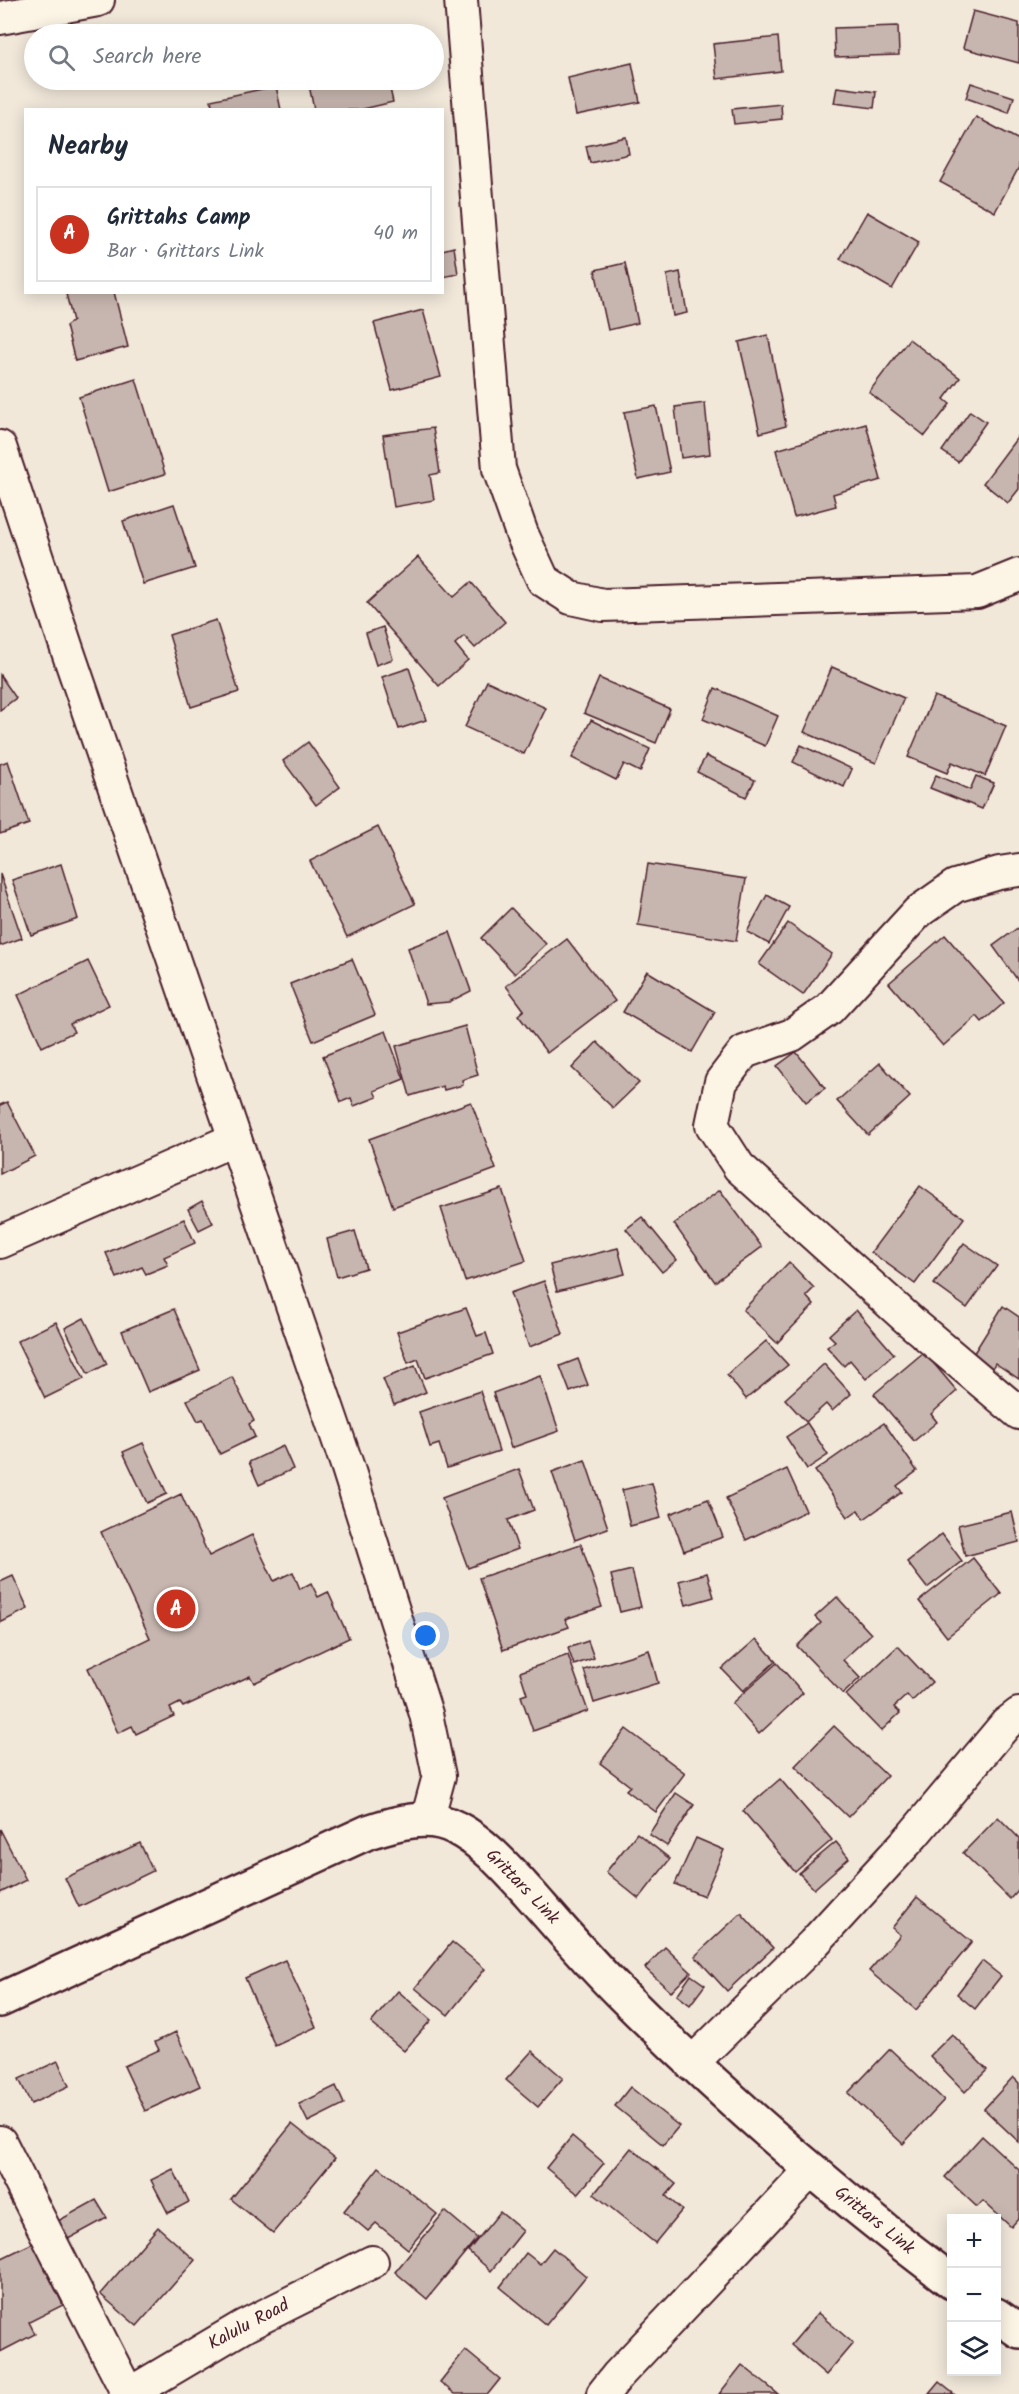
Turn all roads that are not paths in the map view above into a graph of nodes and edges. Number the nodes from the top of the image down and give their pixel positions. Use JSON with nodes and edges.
{"nodes":[{"id":1,"x":98,"y":0,"type":"edge"},
{"id":2,"x":461,"y":0,"type":"edge"},
{"id":3,"x":0,"y":18,"type":"edge"},
{"id":4,"x":0,"y":447,"type":"edge"},
{"id":5,"x":1019,"y":575,"type":"edge"},
{"id":6,"x":1019,"y":870,"type":"edge"},
{"id":7,"x":235,"y":1139,"type":"junction"},
{"id":8,"x":0,"y":1242,"type":"edge"},
{"id":9,"x":1019,"y":1413,"type":"edge"},
{"id":10,"x":1018,"y":1715,"type":"edge"},
{"id":11,"x":427,"y":1820,"type":"junction"},
{"id":12,"x":0,"y":2000,"type":"edge"},
{"id":13,"x":691,"y":2064,"type":"junction"},
{"id":14,"x":0,"y":2142,"type":"edge"},
{"id":15,"x":811,"y":2170,"type":"junction"},
{"id":16,"x":372,"y":2262,"type":"dead end"},
{"id":17,"x":947,"y":2279,"type":"edge"},
{"id":18,"x":1001,"y":2318,"type":"edge"},
{"id":19,"x":1019,"y":2331,"type":"edge"},
{"id":20,"x":128,"y":2394,"type":"edge"},
{"id":21,"x":603,"y":2394,"type":"edge"}],
"edges":[{"from":1,"to":3,"type":"street"},
{"from":2,"to":5,"type":"street"},
{"from":4,"to":7,"type":"street"},
{"from":6,"to":9,"type":"street"},
{"from":7,"to":8,"type":"street"},
{"from":7,"to":11,"type":"street"},
{"from":10,"to":13,"type":"street"},
{"from":11,"to":12,"type":"street","name":"Grittars Link"},
{"from":11,"to":13,"type":"street","name":"Grittars Link"},
{"from":13,"to":15,"type":"street","name":"Grittars Link"},
{"from":14,"to":20,"type":"street"},
{"from":15,"to":17,"type":"street","name":"Grittars Link"},
{"from":15,"to":21,"type":"street"},
{"from":16,"to":20,"type":"street","name":"Kalulu Road"},
{"from":18,"to":19,"type":"street"}]}
